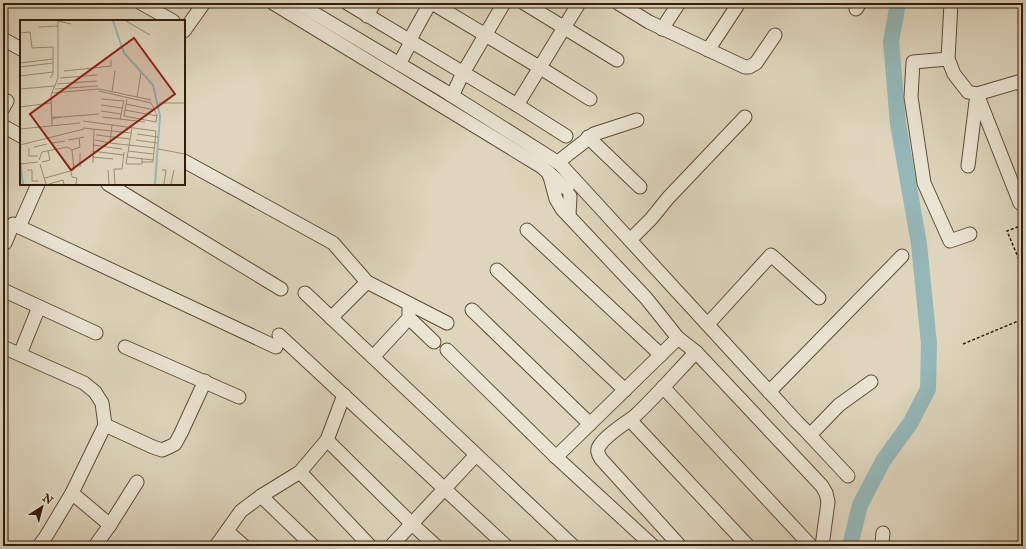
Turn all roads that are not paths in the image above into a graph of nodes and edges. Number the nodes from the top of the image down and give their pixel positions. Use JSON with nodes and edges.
{"nodes":[{"id":1,"x":141,"y":3,"type":"edge"},
{"id":2,"x":204,"y":3,"type":"edge"},
{"id":3,"x":272,"y":3,"type":"edge"},
{"id":4,"x":347,"y":3,"type":"edge"},
{"id":5,"x":374,"y":3,"type":"edge"},
{"id":6,"x":432,"y":3,"type":"edge"},
{"id":7,"x":504,"y":3,"type":"edge"},
{"id":8,"x":524,"y":3,"type":"edge"},
{"id":9,"x":579,"y":3,"type":"edge"},
{"id":10,"x":679,"y":3,"type":"edge"},
{"id":11,"x":951,"y":3,"type":"edge"},
{"id":12,"x":302,"y":4,"type":"edge"},
{"id":13,"x":620,"y":4,"type":"edge"},
{"id":14,"x":737,"y":6,"type":"dead end"},
{"id":15,"x":367,"y":16,"type":"junction"},
{"id":16,"x":171,"y":20,"type":"edge"},
{"id":17,"x":564,"y":27,"type":"junction"},
{"id":18,"x":185,"y":29,"type":"edge"},
{"id":19,"x":662,"y":29,"type":"junction"},
{"id":20,"x":486,"y":35,"type":"junction"},
{"id":21,"x":775,"y":35,"type":"dead end"},
{"id":22,"x":3,"y":39,"type":"edge"},
{"id":23,"x":410,"y":41,"type":"junction"},
{"id":24,"x":20,"y":48,"type":"edge"},
{"id":25,"x":708,"y":50,"type":"junction"},
{"id":26,"x":617,"y":60,"type":"dead end"},
{"id":27,"x":948,"y":60,"type":"junction"},
{"id":28,"x":399,"y":64,"type":"junction"},
{"id":29,"x":539,"y":67,"type":"junction"},
{"id":30,"x":463,"y":73,"type":"junction"},
{"id":31,"x":1023,"y":86,"type":"edge"},
{"id":32,"x":977,"y":94,"type":"junction"},
{"id":33,"x":452,"y":96,"type":"junction"},
{"id":34,"x":590,"y":99,"type":"dead end"},
{"id":35,"x":517,"y":105,"type":"junction"},
{"id":36,"x":745,"y":117,"type":"dead end"},
{"id":37,"x":637,"y":120,"type":"dead end"},
{"id":38,"x":3,"y":126,"type":"edge"},
{"id":39,"x":20,"y":135,"type":"edge"},
{"id":40,"x":566,"y":136,"type":"dead end"},
{"id":41,"x":588,"y":138,"type":"junction"},
{"id":42,"x":185,"y":162,"type":"edge"},
{"id":43,"x":558,"y":162,"type":"junction"},
{"id":44,"x":968,"y":166,"type":"dead end"},
{"id":45,"x":548,"y":172,"type":"junction"},
{"id":46,"x":38,"y":185,"type":"edge"},
{"id":47,"x":110,"y":185,"type":"edge"},
{"id":48,"x":640,"y":187,"type":"dead end"},
{"id":49,"x":1020,"y":203,"type":"dead end"},
{"id":50,"x":569,"y":216,"type":"junction"},
{"id":51,"x":19,"y":227,"type":"junction"},
{"id":52,"x":527,"y":230,"type":"dead end"},
{"id":53,"x":970,"y":234,"type":"dead end"},
{"id":54,"x":630,"y":240,"type":"junction"},
{"id":55,"x":3,"y":242,"type":"edge"},
{"id":56,"x":902,"y":256,"type":"dead end"},
{"id":57,"x":497,"y":270,"type":"dead end"},
{"id":58,"x":367,"y":282,"type":"junction"},
{"id":59,"x":281,"y":289,"type":"dead end"},
{"id":60,"x":5,"y":291,"type":"dead end"},
{"id":61,"x":305,"y":292,"type":"dead end"},
{"id":62,"x":819,"y":298,"type":"dead end"},
{"id":63,"x":410,"y":304,"type":"junction"},
{"id":64,"x":39,"y":307,"type":"junction"},
{"id":65,"x":472,"y":310,"type":"dead end"},
{"id":66,"x":332,"y":318,"type":"junction"},
{"id":67,"x":409,"y":318,"type":"junction"},
{"id":68,"x":447,"y":323,"type":"dead end"},
{"id":69,"x":708,"y":324,"type":"junction"},
{"id":70,"x":96,"y":333,"type":"dead end"},
{"id":71,"x":678,"y":338,"type":"junction"},
{"id":72,"x":434,"y":342,"type":"dead end"},
{"id":73,"x":3,"y":347,"type":"edge"},
{"id":74,"x":125,"y":347,"type":"dead end"},
{"id":75,"x":447,"y":350,"type":"dead end"},
{"id":76,"x":696,"y":352,"type":"junction"},
{"id":77,"x":20,"y":354,"type":"junction"},
{"id":78,"x":661,"y":355,"type":"junction"},
{"id":79,"x":373,"y":357,"type":"junction"},
{"id":80,"x":205,"y":381,"type":"junction"},
{"id":81,"x":871,"y":382,"type":"dead end"},
{"id":82,"x":663,"y":386,"type":"junction"},
{"id":83,"x":625,"y":390,"type":"junction"},
{"id":84,"x":769,"y":392,"type":"junction"},
{"id":85,"x":344,"y":395,"type":"junction"},
{"id":86,"x":239,"y":397,"type":"dead end"},
{"id":87,"x":630,"y":420,"type":"junction"},
{"id":88,"x":590,"y":424,"type":"junction"},
{"id":89,"x":105,"y":425,"type":"junction"},
{"id":90,"x":810,"y":436,"type":"junction"},
{"id":91,"x":327,"y":440,"type":"junction"},
{"id":92,"x":476,"y":455,"type":"junction"},
{"id":93,"x":556,"y":457,"type":"junction"},
{"id":94,"x":300,"y":472,"type":"junction"},
{"id":95,"x":848,"y":476,"type":"dead end"},
{"id":96,"x":137,"y":482,"type":"dead end"},
{"id":97,"x":445,"y":488,"type":"junction"},
{"id":98,"x":72,"y":493,"type":"junction"},
{"id":99,"x":261,"y":496,"type":"junction"},
{"id":100,"x":110,"y":524,"type":"junction"},
{"id":101,"x":412,"y":524,"type":"junction"},
{"id":102,"x":227,"y":531,"type":"junction"},
{"id":103,"x":39,"y":546,"type":"edge"},
{"id":104,"x":95,"y":546,"type":"edge"},
{"id":105,"x":216,"y":546,"type":"edge"},
{"id":106,"x":244,"y":546,"type":"edge"},
{"id":107,"x":313,"y":546,"type":"edge"},
{"id":108,"x":370,"y":546,"type":"edge"},
{"id":109,"x":391,"y":546,"type":"edge"},
{"id":110,"x":436,"y":546,"type":"edge"},
{"id":111,"x":506,"y":546,"type":"edge"},
{"id":112,"x":573,"y":546,"type":"edge"},
{"id":113,"x":653,"y":546,"type":"edge"},
{"id":114,"x":680,"y":546,"type":"edge"},
{"id":115,"x":748,"y":546,"type":"edge"},
{"id":116,"x":811,"y":546,"type":"edge"},
{"id":117,"x":822,"y":546,"type":"edge"}],
"edges":[{"from":1,"to":16,"type":"street"},
{"from":2,"to":18,"type":"street"},
{"from":3,"to":45,"type":"street"},
{"from":4,"to":15,"type":"street"},
{"from":5,"to":15,"type":"street"},
{"from":6,"to":20,"type":"street"},
{"from":6,"to":23,"type":"street"},
{"from":7,"to":20,"type":"street"},
{"from":8,"to":17,"type":"street"},
{"from":9,"to":17,"type":"street"},
{"from":10,"to":19,"type":"street"},
{"from":11,"to":27,"type":"street"},
{"from":12,"to":28,"type":"street"},
{"from":13,"to":19,"type":"street"},
{"from":14,"to":25,"type":"street"},
{"from":15,"to":23,"type":"street"},
{"from":17,"to":26,"type":"street"},
{"from":17,"to":29,"type":"street"},
{"from":19,"to":25,"type":"street"},
{"from":20,"to":29,"type":"street"},
{"from":20,"to":30,"type":"street"},
{"from":21,"to":25,"type":"street"},
{"from":22,"to":24,"type":"street"},
{"from":23,"to":28,"type":"street"},
{"from":23,"to":30,"type":"street"},
{"from":27,"to":32,"type":"street"},
{"from":27,"to":53,"type":"street"},
{"from":28,"to":33,"type":"street"},
{"from":29,"to":34,"type":"street"},
{"from":29,"to":35,"type":"street"},
{"from":30,"to":33,"type":"street"},
{"from":30,"to":35,"type":"street"},
{"from":31,"to":32,"type":"street"},
{"from":32,"to":44,"type":"street"},
{"from":32,"to":49,"type":"street"},
{"from":33,"to":43,"type":"street"},
{"from":35,"to":40,"type":"street"},
{"from":36,"to":54,"type":"street"},
{"from":37,"to":41,"type":"street"},
{"from":38,"to":39,"type":"street"},
{"from":41,"to":43,"type":"street"},
{"from":41,"to":48,"type":"street"},
{"from":42,"to":58,"type":"street"},
{"from":43,"to":54,"type":"street"},
{"from":45,"to":50,"type":"street"},
{"from":45,"to":50,"type":"street"},
{"from":46,"to":51,"type":"street"},
{"from":47,"to":59,"type":"street"},
{"from":50,"to":71,"type":"street"},
{"from":51,"to":55,"type":"street"},
{"from":51,"to":85,"type":"street"},
{"from":52,"to":78,"type":"street"},
{"from":54,"to":69,"type":"street"},
{"from":56,"to":84,"type":"street"},
{"from":57,"to":83,"type":"street"},
{"from":58,"to":63,"type":"street"},
{"from":58,"to":66,"type":"street"},
{"from":60,"to":64,"type":"street"},
{"from":61,"to":66,"type":"street"},
{"from":62,"to":69,"type":"street"},
{"from":63,"to":67,"type":"street"},
{"from":63,"to":68,"type":"street"},
{"from":64,"to":70,"type":"street"},
{"from":64,"to":77,"type":"street"},
{"from":65,"to":88,"type":"street"},
{"from":66,"to":79,"type":"street"},
{"from":67,"to":72,"type":"street"},
{"from":67,"to":79,"type":"street"},
{"from":69,"to":84,"type":"street"},
{"from":71,"to":76,"type":"street"},
{"from":71,"to":78,"type":"street"},
{"from":73,"to":77,"type":"street"},
{"from":74,"to":80,"type":"street"},
{"from":75,"to":93,"type":"street"},
{"from":76,"to":82,"type":"street"},
{"from":76,"to":117,"type":"street"},
{"from":77,"to":89,"type":"street"},
{"from":78,"to":83,"type":"street"},
{"from":79,"to":92,"type":"street"},
{"from":80,"to":86,"type":"street"},
{"from":80,"to":89,"type":"street"},
{"from":81,"to":90,"type":"street"},
{"from":82,"to":87,"type":"street"},
{"from":82,"to":116,"type":"street"},
{"from":83,"to":88,"type":"street"},
{"from":84,"to":90,"type":"street"},
{"from":85,"to":91,"type":"street"},
{"from":85,"to":97,"type":"street"},
{"from":87,"to":114,"type":"street"},
{"from":87,"to":115,"type":"street"},
{"from":88,"to":93,"type":"street"},
{"from":89,"to":98,"type":"street"},
{"from":90,"to":95,"type":"street"},
{"from":91,"to":94,"type":"street"},
{"from":91,"to":101,"type":"street"},
{"from":92,"to":97,"type":"street"},
{"from":92,"to":112,"type":"street"},
{"from":93,"to":113,"type":"street"},
{"from":94,"to":99,"type":"street"},
{"from":94,"to":108,"type":"street"},
{"from":96,"to":100,"type":"street"},
{"from":97,"to":101,"type":"street"},
{"from":97,"to":111,"type":"street"},
{"from":98,"to":100,"type":"street"},
{"from":98,"to":103,"type":"street"},
{"from":99,"to":102,"type":"street"},
{"from":99,"to":107,"type":"street"},
{"from":100,"to":104,"type":"street"},
{"from":101,"to":109,"type":"street"},
{"from":101,"to":110,"type":"street"},
{"from":102,"to":105,"type":"street"},
{"from":102,"to":106,"type":"street"}]}
